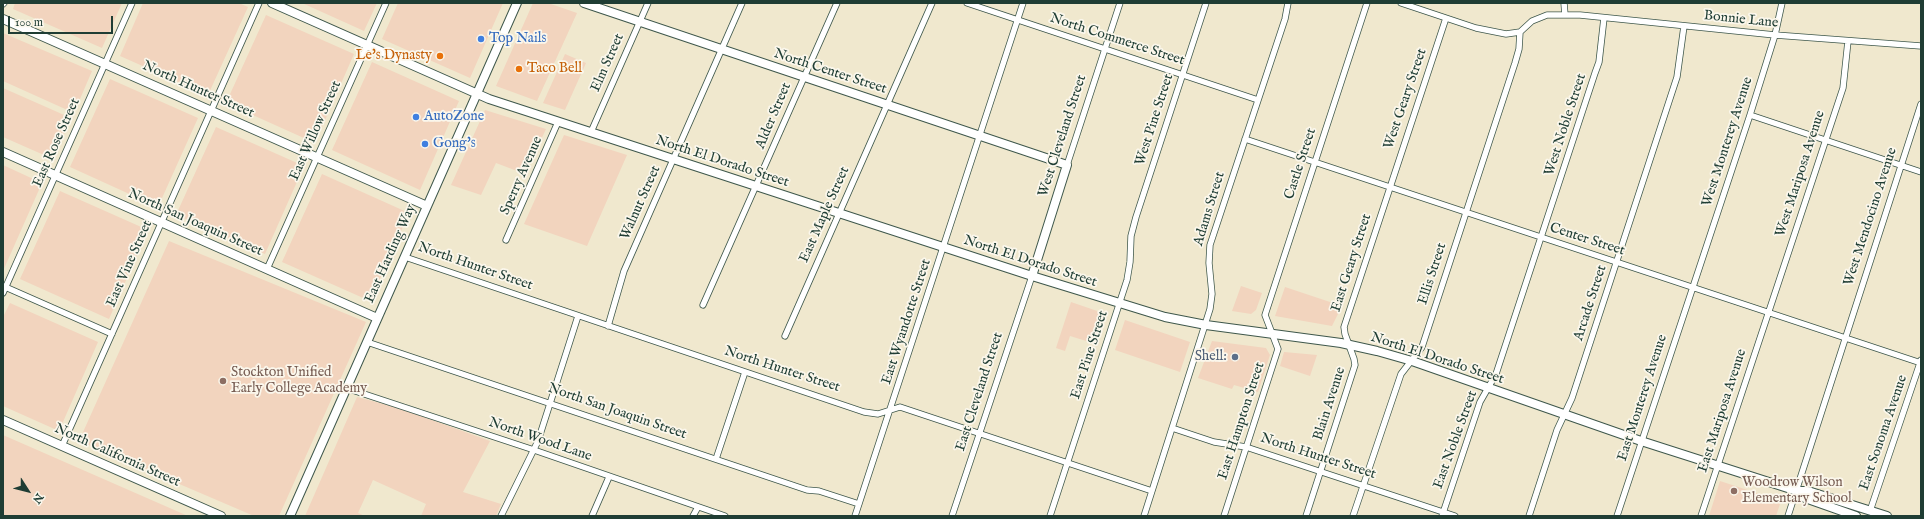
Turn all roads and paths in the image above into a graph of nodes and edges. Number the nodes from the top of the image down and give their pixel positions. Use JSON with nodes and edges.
{"nodes":[{"id":1,"x":132,"y":3,"type":"edge"},
{"id":2,"x":259,"y":3,"type":"edge"},
{"id":3,"x":272,"y":3,"type":"edge"},
{"id":4,"x":386,"y":3,"type":"edge"},
{"id":5,"x":517,"y":3,"type":"edge"},
{"id":6,"x":584,"y":3,"type":"edge"},
{"id":7,"x":648,"y":3,"type":"edge"},
{"id":8,"x":742,"y":3,"type":"edge"},
{"id":9,"x":837,"y":3,"type":"edge"},
{"id":10,"x":932,"y":3,"type":"edge"},
{"id":11,"x":967,"y":3,"type":"edge"},
{"id":12,"x":1023,"y":3,"type":"edge"},
{"id":13,"x":1120,"y":3,"type":"edge"},
{"id":14,"x":1206,"y":3,"type":"edge"},
{"id":15,"x":1288,"y":3,"type":"edge"},
{"id":16,"x":1367,"y":3,"type":"edge"},
{"id":17,"x":1401,"y":3,"type":"edge"},
{"id":18,"x":1564,"y":3,"type":"edge"},
{"id":19,"x":1782,"y":3,"type":"edge"},
{"id":20,"x":1564,"y":15,"type":"junction"},
{"id":21,"x":1446,"y":18,"type":"junction"},
{"id":22,"x":1604,"y":18,"type":"junction"},
{"id":23,"x":3,"y":19,"type":"edge"},
{"id":24,"x":1018,"y":20,"type":"junction"},
{"id":25,"x":640,"y":21,"type":"junction"},
{"id":26,"x":1684,"y":26,"type":"junction"},
{"id":27,"x":1520,"y":32,"type":"junction"},
{"id":28,"x":1775,"y":36,"type":"junction"},
{"id":29,"x":1848,"y":41,"type":"junction"},
{"id":30,"x":367,"y":44,"type":"junction"},
{"id":31,"x":1921,"y":46,"type":"edge"},
{"id":32,"x":722,"y":49,"type":"junction"},
{"id":33,"x":1105,"y":49,"type":"junction"},
{"id":34,"x":105,"y":64,"type":"junction"},
{"id":35,"x":1183,"y":74,"type":"junction"},
{"id":36,"x":804,"y":76,"type":"junction"},
{"id":37,"x":476,"y":94,"type":"junction"},
{"id":38,"x":1258,"y":100,"type":"junction"},
{"id":39,"x":888,"y":104,"type":"junction"},
{"id":40,"x":1921,"y":104,"type":"edge"},
{"id":41,"x":211,"y":110,"type":"junction"},
{"id":42,"x":1750,"y":115,"type":"junction"},
{"id":43,"x":558,"y":122,"type":"junction"},
{"id":44,"x":591,"y":132,"type":"junction"},
{"id":45,"x":980,"y":136,"type":"junction"},
{"id":46,"x":1245,"y":139,"type":"junction"},
{"id":47,"x":1825,"y":141,"type":"junction"},
{"id":48,"x":3,"y":152,"type":"edge"},
{"id":49,"x":317,"y":157,"type":"junction"},
{"id":50,"x":673,"y":159,"type":"junction"},
{"id":51,"x":1314,"y":163,"type":"junction"},
{"id":52,"x":1901,"y":165,"type":"junction"},
{"id":53,"x":1067,"y":166,"type":"junction"},
{"id":54,"x":1921,"y":172,"type":"edge"},
{"id":55,"x":55,"y":175,"type":"junction"},
{"id":56,"x":757,"y":186,"type":"junction"},
{"id":57,"x":1389,"y":188,"type":"junction"},
{"id":58,"x":1142,"y":199,"type":"joint"},
{"id":59,"x":427,"y":206,"type":"junction"},
{"id":60,"x":1466,"y":213,"type":"junction"},
{"id":61,"x":838,"y":214,"type":"junction"},
{"id":62,"x":161,"y":222,"type":"junction"},
{"id":63,"x":1542,"y":237,"type":"junction"},
{"id":64,"x":506,"y":240,"type":"dead end"},
{"id":65,"x":944,"y":248,"type":"junction"},
{"id":66,"x":405,"y":257,"type":"junction"},
{"id":67,"x":1617,"y":262,"type":"junction"},
{"id":68,"x":267,"y":269,"type":"junction"},
{"id":69,"x":1032,"y":276,"type":"junction"},
{"id":70,"x":4,"y":287,"type":"edge"},
{"id":71,"x":1692,"y":287,"type":"junction"},
{"id":72,"x":3,"y":293,"type":"edge"},
{"id":73,"x":1120,"y":304,"type":"junction"},
{"id":74,"x":704,"y":305,"type":"dead end"},
{"id":75,"x":1768,"y":313,"type":"junction"},
{"id":76,"x":578,"y":316,"type":"junction"},
{"id":77,"x":377,"y":318,"type":"junction"},
{"id":78,"x":1206,"y":325,"type":"junction"},
{"id":79,"x":608,"y":326,"type":"junction"},
{"id":80,"x":1271,"y":333,"type":"junction"},
{"id":81,"x":112,"y":334,"type":"junction"},
{"id":82,"x":784,"y":336,"type":"dead end"},
{"id":83,"x":1844,"y":338,"type":"junction"},
{"id":84,"x":367,"y":342,"type":"junction"},
{"id":85,"x":1349,"y":345,"type":"junction"},
{"id":86,"x":1412,"y":361,"type":"junction"},
{"id":87,"x":1921,"y":362,"type":"edge"},
{"id":88,"x":745,"y":372,"type":"junction"},
{"id":89,"x":346,"y":388,"type":"junction"},
{"id":90,"x":1487,"y":388,"type":"junction"},
{"id":91,"x":550,"y":404,"type":"junction"},
{"id":92,"x":889,"y":410,"type":"junction"},
{"id":93,"x":1564,"y":413,"type":"junction"},
{"id":94,"x":3,"y":420,"type":"edge"},
{"id":95,"x":1172,"y":428,"type":"junction"},
{"id":96,"x":979,"y":433,"type":"junction"},
{"id":97,"x":1641,"y":441,"type":"junction"},
{"id":98,"x":62,"y":446,"type":"junction"},
{"id":99,"x":1246,"y":447,"type":"junction"},
{"id":100,"x":534,"y":450,"type":"junction"},
{"id":101,"x":716,"y":460,"type":"junction"},
{"id":102,"x":1067,"y":462,"type":"junction"},
{"id":103,"x":1718,"y":466,"type":"junction"},
{"id":104,"x":1321,"y":471,"type":"junction"},
{"id":105,"x":609,"y":477,"type":"junction"},
{"id":106,"x":1364,"y":485,"type":"junction"},
{"id":107,"x":1152,"y":491,"type":"junction"},
{"id":108,"x":1797,"y":491,"type":"junction"},
{"id":109,"x":859,"y":504,"type":"junction"},
{"id":110,"x":698,"y":507,"type":"junction"},
{"id":111,"x":1870,"y":510,"type":"junction"},
{"id":112,"x":1442,"y":514,"type":"edge"},
{"id":113,"x":221,"y":516,"type":"edge"},
{"id":114,"x":290,"y":516,"type":"edge"},
{"id":115,"x":501,"y":516,"type":"edge"},
{"id":116,"x":592,"y":516,"type":"edge"},
{"id":117,"x":693,"y":516,"type":"edge"},
{"id":118,"x":726,"y":516,"type":"edge"},
{"id":119,"x":855,"y":516,"type":"edge"},
{"id":120,"x":952,"y":516,"type":"edge"},
{"id":121,"x":1050,"y":516,"type":"edge"},
{"id":122,"x":1144,"y":516,"type":"edge"},
{"id":123,"x":1224,"y":516,"type":"edge"},
{"id":124,"x":1306,"y":516,"type":"edge"},
{"id":125,"x":1354,"y":516,"type":"edge"},
{"id":126,"x":1455,"y":516,"type":"edge"},
{"id":127,"x":1529,"y":516,"type":"edge"},
{"id":128,"x":1617,"y":516,"type":"edge"},
{"id":129,"x":1701,"y":516,"type":"edge"},
{"id":130,"x":1788,"y":516,"type":"edge"},
{"id":131,"x":1856,"y":516,"type":"edge"},
{"id":132,"x":1887,"y":516,"type":"edge"}],
"edges":[{"from":1,"to":34,"type":"street","name":"East Rose Street"},
{"from":2,"to":41,"type":"street","name":"East Vine Street"},
{"from":3,"to":30,"type":"main road","name":"North El Dorado Street"},
{"from":4,"to":30,"type":"street","name":"East Willow Street"},
{"from":5,"to":37,"type":"main road","name":"East Harding Way"},
{"from":6,"to":25,"type":"main road","name":"North Center Street"},
{"from":7,"to":25,"type":"street","name":"Elm Street"},
{"from":8,"to":32,"type":"street","name":"Walnut Street"},
{"from":9,"to":36,"type":"street","name":"Alder Street"},
{"from":10,"to":39,"type":"street","name":"East Maple Street"},
{"from":11,"to":24,"type":"street","name":"North Commerce Street"},
{"from":12,"to":24,"type":"street","name":"East Wyandotte Street"},
{"from":13,"to":33,"type":"street","name":"West Cleveland Street"},
{"from":14,"to":35,"type":"street","name":"West Pine Street"},
{"from":15,"to":38,"type":"street","name":"Adams Street"},
{"from":16,"to":51,"type":"street","name":"Castle Street"},
{"from":17,"to":21,"type":"street"},
{"from":18,"to":20,"type":"street"},
{"from":19,"to":28,"type":"street","name":"West Monterey Avenue"},
{"from":20,"to":22,"type":"street","name":"Bonnie Lane"},
{"from":20,"to":27,"type":"street","name":"Bonnie Lane"},
{"from":21,"to":27,"type":"street"},
{"from":21,"to":57,"type":"street","name":"West Geary Street"},
{"from":22,"to":26,"type":"street","name":"Bonnie Lane"},
{"from":22,"to":63,"type":"street","name":"West Noble Street"},
{"from":23,"to":34,"type":"main road","name":"North Hunter Street"},
{"from":24,"to":33,"type":"street","name":"North Commerce Street"},
{"from":24,"to":45,"type":"street","name":"East Wyandotte Street"},
{"from":25,"to":32,"type":"main road","name":"North Center Street"},
{"from":25,"to":44,"type":"street","name":"Elm Street"},
{"from":26,"to":28,"type":"street","name":"Bonnie Lane"},
{"from":26,"to":67,"type":"street","name":"Arcade Street"},
{"from":27,"to":60,"type":"street","name":"Ellis Street"},
{"from":28,"to":29,"type":"street","name":"Bonnie Lane"},
{"from":28,"to":42,"type":"street","name":"West Monterey Avenue"},
{"from":29,"to":31,"type":"street","name":"Bonnie Lane"},
{"from":29,"to":47,"type":"street","name":"West Mariposa Avenue"},
{"from":30,"to":37,"type":"main road","name":"North El Dorado Street"},
{"from":30,"to":49,"type":"street","name":"East Willow Street"},
{"from":32,"to":36,"type":"main road","name":"North Center Street"},
{"from":32,"to":50,"type":"street","name":"Walnut Street"},
{"from":33,"to":35,"type":"street","name":"North Commerce Street"},
{"from":33,"to":53,"type":"street","name":"West Cleveland Street"},
{"from":34,"to":41,"type":"main road","name":"North Hunter Street"},
{"from":34,"to":55,"type":"street","name":"East Rose Street"},
{"from":35,"to":38,"type":"street","name":"North Commerce Street"},
{"from":35,"to":58,"type":"street","name":"West Pine Street"},
{"from":36,"to":39,"type":"main road","name":"North Center Street"},
{"from":36,"to":56,"type":"street","name":"Alder Street"},
{"from":37,"to":43,"type":"main road","name":"North El Dorado Street"},
{"from":37,"to":59,"type":"main road","name":"East Harding Way"},
{"from":38,"to":46,"type":"street","name":"Adams Street"},
{"from":39,"to":45,"type":"main road","name":"North Center Street"},
{"from":39,"to":61,"type":"street","name":"East Maple Street"},
{"from":40,"to":52,"type":"street","name":"West Mendocino Avenue"},
{"from":41,"to":49,"type":"main road","name":"North Hunter Street"},
{"from":41,"to":62,"type":"street","name":"East Vine Street"},
{"from":42,"to":47,"type":"street"},
{"from":42,"to":71,"type":"street","name":"West Monterey Avenue"},
{"from":43,"to":44,"type":"main road","name":"North El Dorado Street"},
{"from":43,"to":64,"type":"street","name":"Sperry Avenue"},
{"from":44,"to":50,"type":"main road","name":"North El Dorado Street"},
{"from":45,"to":53,"type":"main road","name":"North Center Street"},
{"from":45,"to":65,"type":"street","name":"East Wyandotte Street"},
{"from":46,"to":51,"type":"street","name":"Center Street"},
{"from":46,"to":78,"type":"street","name":"Adams Street"},
{"from":47,"to":52,"type":"street"},
{"from":47,"to":75,"type":"street","name":"West Mariposa Avenue"},
{"from":48,"to":55,"type":"main road","name":"North San Joaquin Street"},
{"from":49,"to":59,"type":"main road","name":"North Hunter Street"},
{"from":49,"to":68,"type":"street","name":"East Willow Street"},
{"from":50,"to":56,"type":"main road","name":"North El Dorado Street"},
{"from":50,"to":79,"type":"street","name":"Walnut Street"},
{"from":51,"to":57,"type":"street","name":"Center Street"},
{"from":51,"to":80,"type":"street","name":"Castle Street"},
{"from":52,"to":54,"type":"street"},
{"from":52,"to":83,"type":"street","name":"West Mendocino Avenue"},
{"from":53,"to":69,"type":"main road","name":"West Cleveland Street"},
{"from":55,"to":62,"type":"main road","name":"North San Joaquin Street"},
{"from":55,"to":70,"type":"street","name":"East Rose Street"},
{"from":56,"to":61,"type":"main road","name":"North El Dorado Street"},
{"from":56,"to":74,"type":"street","name":"Alder Street"},
{"from":57,"to":60,"type":"street","name":"Center Street"},
{"from":57,"to":85,"type":"street","name":"East Geary Street"},
{"from":58,"to":73,"type":"street","name":"East Pine Street"},
{"from":59,"to":66,"type":"main road","name":"East Harding Way"},
{"from":60,"to":63,"type":"street","name":"Center Street"},
{"from":60,"to":86,"type":"street","name":"Ellis Street"},
{"from":61,"to":65,"type":"main road","name":"North El Dorado Street"},
{"from":61,"to":82,"type":"street","name":"East Maple Street"},
{"from":62,"to":68,"type":"main road","name":"North San Joaquin Street"},
{"from":62,"to":81,"type":"street","name":"East Vine Street"},
{"from":63,"to":67,"type":"street","name":"Center Street"},
{"from":63,"to":90,"type":"street","name":"East Noble Street"},
{"from":65,"to":69,"type":"main road","name":"North El Dorado Street"},
{"from":65,"to":92,"type":"street","name":"East Wyandotte Street"},
{"from":66,"to":76,"type":"street","name":"North Hunter Street"},
{"from":66,"to":77,"type":"main road","name":"East Harding Way"},
{"from":67,"to":71,"type":"street","name":"Center Street"},
{"from":67,"to":93,"type":"street","name":"Arcade Street"},
{"from":68,"to":77,"type":"main road","name":"North San Joaquin Street"},
{"from":69,"to":73,"type":"main road","name":"North El Dorado Street"},
{"from":69,"to":96,"type":"street","name":"East Cleveland Street"},
{"from":70,"to":72,"type":"street","name":"East Rose Street"},
{"from":70,"to":81,"type":"street"},
{"from":71,"to":75,"type":"street","name":"Center Street"},
{"from":71,"to":97,"type":"street","name":"East Monterey Avenue"},
{"from":73,"to":78,"type":"main road","name":"North El Dorado Street"},
{"from":73,"to":102,"type":"street","name":"East Pine Street"},
{"from":75,"to":83,"type":"street","name":"Center Street"},
{"from":75,"to":103,"type":"street","name":"East Mariposa Avenue"},
{"from":76,"to":79,"type":"street","name":"North Hunter Street"},
{"from":76,"to":91,"type":"street"},
{"from":77,"to":84,"type":"main road","name":"East Harding Way"},
{"from":78,"to":80,"type":"main road","name":"North El Dorado Street"},
{"from":78,"to":95,"type":"street","name":"Adams Street"},
{"from":79,"to":88,"type":"street","name":"North Hunter Street"},
{"from":80,"to":85,"type":"main road","name":"North El Dorado Street"},
{"from":80,"to":99,"type":"street","name":"East Hampton Street"},
{"from":81,"to":98,"type":"street","name":"East Vine Street"},
{"from":83,"to":87,"type":"street","name":"Center Street"},
{"from":83,"to":108,"type":"street","name":"West Mendocino Avenue"},
{"from":84,"to":89,"type":"main road","name":"East Harding Way"},
{"from":84,"to":91,"type":"street","name":"North San Joaquin Street"},
{"from":85,"to":86,"type":"main road","name":"North El Dorado Street"},
{"from":85,"to":104,"type":"street","name":"Blain Avenue"},
{"from":86,"to":90,"type":"main road","name":"North El Dorado Street"},
{"from":86,"to":106,"type":"street","name":"Ellis Street"},
{"from":87,"to":111,"type":"street","name":"East Sonoma Avenue"},
{"from":88,"to":92,"type":"street","name":"North Hunter Street"},
{"from":88,"to":101,"type":"street"},
{"from":89,"to":100,"type":"street","name":"North Wood Lane"},
{"from":89,"to":114,"type":"main road","name":"East Harding Way"},
{"from":90,"to":93,"type":"main road","name":"North El Dorado Street"},
{"from":90,"to":112,"type":"street","name":"East Noble Street"},
{"from":91,"to":100,"type":"street"},
{"from":91,"to":101,"type":"street","name":"North San Joaquin Street"},
{"from":92,"to":96,"type":"street","name":"North Hunter Street"},
{"from":92,"to":109,"type":"street","name":"East Wyandotte Street"},
{"from":93,"to":97,"type":"main road","name":"North El Dorado Street"},
{"from":93,"to":127,"type":"street","name":"Arcade Street"},
{"from":94,"to":98,"type":"main road","name":"North California Street"},
{"from":95,"to":99,"type":"street","name":"North Hunter Street"},
{"from":95,"to":107,"type":"street","name":"Adams Street"},
{"from":96,"to":102,"type":"street","name":"North Hunter Street"},
{"from":96,"to":120,"type":"street","name":"East Cleveland Street"},
{"from":97,"to":103,"type":"main road","name":"North El Dorado Street"},
{"from":97,"to":128,"type":"street","name":"East Monterey Avenue"},
{"from":98,"to":113,"type":"main road","name":"North California Street"},
{"from":99,"to":104,"type":"street","name":"North Hunter Street"},
{"from":99,"to":123,"type":"street","name":"East Hampton Street"},
{"from":100,"to":105,"type":"street","name":"North Wood Lane"},
{"from":100,"to":115,"type":"street"},
{"from":101,"to":109,"type":"street","name":"North San Joaquin Street"},
{"from":102,"to":107,"type":"street","name":"North Hunter Street"},
{"from":102,"to":121,"type":"street","name":"East Pine Street"},
{"from":103,"to":108,"type":"main road","name":"North El Dorado Street"},
{"from":103,"to":129,"type":"street","name":"East Mariposa Avenue"},
{"from":104,"to":106,"type":"street","name":"North Hunter Street"},
{"from":104,"to":124,"type":"street","name":"Blain Avenue"},
{"from":105,"to":110,"type":"street","name":"North Wood Lane"},
{"from":105,"to":116,"type":"street"},
{"from":106,"to":112,"type":"street","name":"North Hunter Street"},
{"from":106,"to":125,"type":"street","name":"Ellis Street"},
{"from":107,"to":122,"type":"street","name":"Adams Street"},
{"from":108,"to":111,"type":"main road","name":"North El Dorado Street"},
{"from":108,"to":130,"type":"street","name":"West Mendocino Avenue"},
{"from":108,"to":131,"type":"main road","name":"North El Dorado Street"},
{"from":109,"to":119,"type":"street","name":"East Wyandotte Street"},
{"from":110,"to":117,"type":"street"},
{"from":110,"to":118,"type":"street","name":"North Wood Lane"},
{"from":111,"to":132,"type":"main road","name":"North El Dorado Street"},
{"from":112,"to":126,"type":"street","name":"North Hunter Street"}]}
